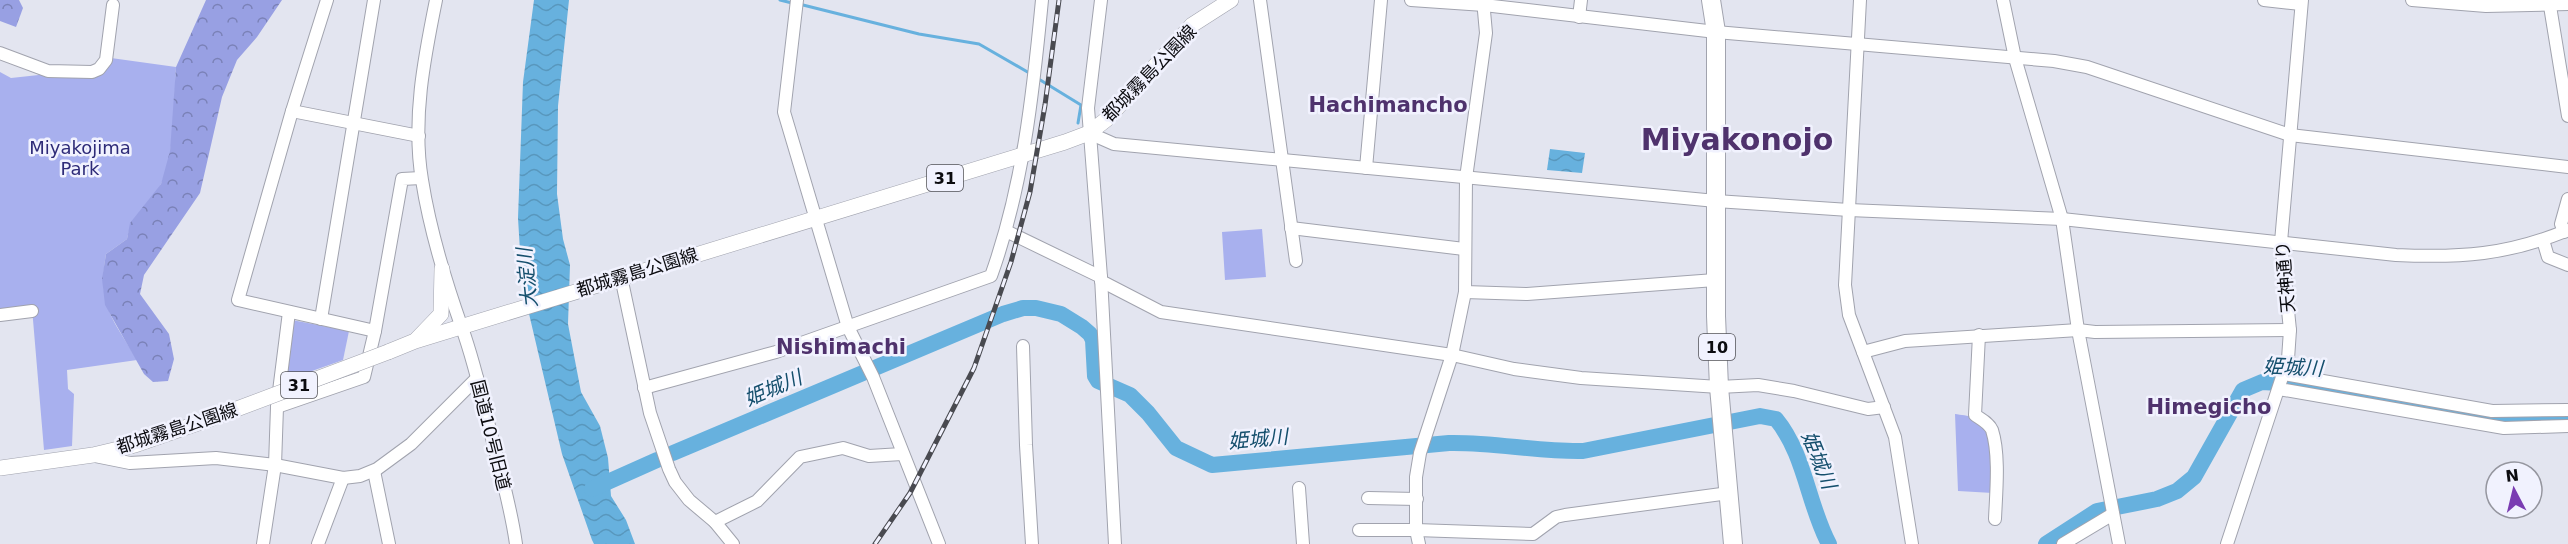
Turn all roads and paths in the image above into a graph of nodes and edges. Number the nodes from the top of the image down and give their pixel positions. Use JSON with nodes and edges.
{"nodes":[{"id":1,"x":327,"y":0,"type":"edge"},
{"id":2,"x":374,"y":0,"type":"edge"},
{"id":3,"x":436,"y":0,"type":"edge"},
{"id":4,"x":1042,"y":0,"type":"edge"},
{"id":5,"x":1101,"y":0,"type":"edge"},
{"id":6,"x":1231,"y":0,"type":"edge"},
{"id":7,"x":1260,"y":0,"type":"edge"},
{"id":8,"x":1381,"y":0,"type":"edge"},
{"id":9,"x":1411,"y":0,"type":"edge"},
{"id":10,"x":1581,"y":0,"type":"edge"},
{"id":11,"x":1711,"y":0,"type":"edge"},
{"id":12,"x":1860,"y":0,"type":"edge"},
{"id":13,"x":2003,"y":0,"type":"edge"},
{"id":14,"x":2264,"y":0,"type":"edge"},
{"id":15,"x":2412,"y":0,"type":"edge"},
{"id":16,"x":2301,"y":2,"type":"edge"},
{"id":17,"x":797,"y":3,"type":"edge"},
{"id":18,"x":1484,"y":3,"type":"edge"},
{"id":19,"x":2549,"y":3,"type":"edge"},
{"id":20,"x":2568,"y":4,"type":"edge"},
{"id":21,"x":113,"y":5,"type":"dead end"},
{"id":22,"x":1580,"y":17,"type":"junction"},
{"id":23,"x":1716,"y":32,"type":"junction"},
{"id":24,"x":1857,"y":44,"type":"junction"},
{"id":25,"x":0,"y":53,"type":"edge"},
{"id":26,"x":2015,"y":57,"type":"junction"},
{"id":27,"x":292,"y":111,"type":"junction"},
{"id":28,"x":2568,"y":116,"type":"edge"},
{"id":29,"x":355,"y":122,"type":"junction"},
{"id":30,"x":1089,"y":133,"type":"junction"},
{"id":31,"x":2290,"y":135,"type":"junction"},
{"id":32,"x":419,"y":136,"type":"junction"},
{"id":33,"x":1024,"y":153,"type":"junction"},
{"id":34,"x":1281,"y":160,"type":"junction"},
{"id":35,"x":2568,"y":167,"type":"edge"},
{"id":36,"x":1366,"y":168,"type":"junction"},
{"id":37,"x":421,"y":178,"type":"junction"},
{"id":38,"x":1466,"y":178,"type":"junction"},
{"id":39,"x":2568,"y":199,"type":"edge"},
{"id":40,"x":1716,"y":201,"type":"junction"},
{"id":41,"x":1849,"y":210,"type":"junction"},
{"id":42,"x":814,"y":217,"type":"junction"},
{"id":43,"x":2062,"y":219,"type":"junction"},
{"id":44,"x":1291,"y":228,"type":"junction"},
{"id":45,"x":1005,"y":231,"type":"junction"},
{"id":46,"x":2566,"y":231,"type":"edge"},
{"id":47,"x":2543,"y":240,"type":"junction"},
{"id":48,"x":2281,"y":242,"type":"junction"},
{"id":49,"x":1464,"y":249,"type":"junction"},
{"id":50,"x":1296,"y":261,"type":"dead end"},
{"id":51,"x":2568,"y":265,"type":"edge"},
{"id":52,"x":442,"y":269,"type":"junction"},
{"id":53,"x":617,"y":279,"type":"junction"},
{"id":54,"x":1101,"y":279,"type":"junction"},
{"id":55,"x":1715,"y":279,"type":"junction"},
{"id":56,"x":1465,"y":292,"type":"junction"},
{"id":57,"x":33,"y":311,"type":"dead end"},
{"id":58,"x":289,"y":312,"type":"junction"},
{"id":59,"x":0,"y":315,"type":"edge"},
{"id":60,"x":321,"y":319,"type":"junction"},
{"id":61,"x":849,"y":327,"type":"junction"},
{"id":62,"x":462,"y":328,"type":"junction"},
{"id":63,"x":2078,"y":330,"type":"junction"},
{"id":64,"x":2290,"y":330,"type":"junction"},
{"id":65,"x":375,"y":331,"type":"junction"},
{"id":66,"x":1979,"y":335,"type":"junction"},
{"id":67,"x":415,"y":341,"type":"junction"},
{"id":68,"x":1023,"y":346,"type":"dead end"},
{"id":69,"x":1863,"y":352,"type":"junction"},
{"id":70,"x":1452,"y":355,"type":"junction"},
{"id":71,"x":2283,"y":375,"type":"junction"},
{"id":72,"x":477,"y":378,"type":"junction"},
{"id":73,"x":644,"y":387,"type":"junction"},
{"id":74,"x":1719,"y":387,"type":"junction"},
{"id":75,"x":2279,"y":389,"type":"junction"},
{"id":76,"x":277,"y":407,"type":"junction"},
{"id":77,"x":1884,"y":408,"type":"junction"},
{"id":78,"x":2568,"y":410,"type":"edge"},
{"id":79,"x":2568,"y":426,"type":"edge"},
{"id":80,"x":902,"y":454,"type":"junction"},
{"id":81,"x":93,"y":455,"type":"junction"},
{"id":82,"x":275,"y":465,"type":"junction"},
{"id":83,"x":0,"y":468,"type":"edge"},
{"id":84,"x":374,"y":471,"type":"junction"},
{"id":85,"x":343,"y":478,"type":"junction"},
{"id":86,"x":1299,"y":488,"type":"dead end"},
{"id":87,"x":1729,"y":493,"type":"junction"},
{"id":88,"x":1368,"y":498,"type":"dead end"},
{"id":89,"x":1417,"y":499,"type":"junction"},
{"id":90,"x":2113,"y":514,"type":"junction"},
{"id":91,"x":1995,"y":519,"type":"dead end"},
{"id":92,"x":715,"y":522,"type":"junction"},
{"id":93,"x":1359,"y":530,"type":"dead end"},
{"id":94,"x":1416,"y":530,"type":"junction"},
{"id":95,"x":263,"y":544,"type":"edge"},
{"id":96,"x":318,"y":544,"type":"edge"},
{"id":97,"x":389,"y":544,"type":"edge"},
{"id":98,"x":516,"y":544,"type":"edge"},
{"id":99,"x":733,"y":544,"type":"edge"},
{"id":100,"x":939,"y":544,"type":"edge"},
{"id":101,"x":1032,"y":544,"type":"edge"},
{"id":102,"x":1115,"y":544,"type":"edge"},
{"id":103,"x":1303,"y":544,"type":"edge"},
{"id":104,"x":1419,"y":544,"type":"edge"},
{"id":105,"x":1733,"y":544,"type":"edge"},
{"id":106,"x":1912,"y":544,"type":"edge"},
{"id":107,"x":2063,"y":544,"type":"edge"},
{"id":108,"x":2119,"y":544,"type":"edge"},
{"id":109,"x":2227,"y":544,"type":"edge"}],
"edges":[{"from":1,"to":27,"type":"street"},
{"from":2,"to":29,"type":"street"},
{"from":3,"to":32,"type":"street","name":"国道10号旧道"},
{"from":4,"to":33,"type":"street"},
{"from":5,"to":30,"type":"street"},
{"from":6,"to":30,"type":"main road","name":"都城霧島公園線","number":"31"},
{"from":7,"to":34,"type":"street"},
{"from":8,"to":36,"type":"street"},
{"from":9,"to":18,"type":"street"},
{"from":10,"to":22,"type":"street"},
{"from":11,"to":23,"type":"highway","number":"10"},
{"from":12,"to":24,"type":"street"},
{"from":13,"to":26,"type":"street"},
{"from":14,"to":16,"type":"street"},
{"from":15,"to":19,"type":"street"},
{"from":16,"to":31,"type":"street","name":"天神通り"},
{"from":17,"to":42,"type":"street"},
{"from":18,"to":22,"type":"street"},
{"from":18,"to":38,"type":"street"},
{"from":19,"to":20,"type":"street"},
{"from":19,"to":28,"type":"street"},
{"from":21,"to":25,"type":"street"},
{"from":22,"to":23,"type":"street"},
{"from":23,"to":24,"type":"street"},
{"from":23,"to":40,"type":"highway","number":"10"},
{"from":24,"to":26,"type":"street"},
{"from":24,"to":41,"type":"street"},
{"from":26,"to":31,"type":"street"},
{"from":26,"to":43,"type":"street"},
{"from":27,"to":29,"type":"street"},
{"from":27,"to":58,"type":"street"},
{"from":29,"to":32,"type":"street"},
{"from":29,"to":60,"type":"street"},
{"from":30,"to":33,"type":"main road","name":"都城霧島公園線","number":"31"},
{"from":30,"to":34,"type":"street"},
{"from":30,"to":54,"type":"street"},
{"from":31,"to":35,"type":"street"},
{"from":31,"to":48,"type":"street","name":"天神通り"},
{"from":32,"to":37,"type":"street","name":"国道10号旧道"},
{"from":33,"to":42,"type":"main road","name":"都城霧島公園線","number":"31"},
{"from":33,"to":45,"type":"street"},
{"from":34,"to":36,"type":"street"},
{"from":34,"to":44,"type":"street"},
{"from":36,"to":38,"type":"street"},
{"from":37,"to":52,"type":"street","name":"国道10号旧道"},
{"from":37,"to":65,"type":"street"},
{"from":38,"to":40,"type":"street"},
{"from":38,"to":49,"type":"street"},
{"from":39,"to":46,"type":"street"},
{"from":40,"to":41,"type":"street"},
{"from":40,"to":55,"type":"highway","number":"10"},
{"from":41,"to":43,"type":"street"},
{"from":41,"to":69,"type":"street"},
{"from":42,"to":53,"type":"main road","name":"都城霧島公園線","number":"31"},
{"from":42,"to":61,"type":"street"},
{"from":43,"to":48,"type":"street"},
{"from":43,"to":63,"type":"street"},
{"from":44,"to":49,"type":"street"},
{"from":44,"to":50,"type":"street"},
{"from":45,"to":54,"type":"street"},
{"from":45,"to":61,"type":"street"},
{"from":46,"to":47,"type":"street"},
{"from":47,"to":48,"type":"street"},
{"from":47,"to":51,"type":"street"},
{"from":48,"to":64,"type":"street","name":"天神通り"},
{"from":49,"to":56,"type":"street"},
{"from":52,"to":62,"type":"street","name":"国道10号旧道"},
{"from":52,"to":67,"type":"main road"},
{"from":53,"to":62,"type":"main road","name":"都城霧島公園線","number":"31"},
{"from":53,"to":73,"type":"street"},
{"from":54,"to":70,"type":"street"},
{"from":54,"to":102,"type":"street"},
{"from":55,"to":56,"type":"street"},
{"from":55,"to":74,"type":"highway","number":"10"},
{"from":56,"to":70,"type":"street"},
{"from":57,"to":59,"type":"street"},
{"from":58,"to":60,"type":"street"},
{"from":58,"to":76,"type":"street"},
{"from":60,"to":65,"type":"street"},
{"from":61,"to":73,"type":"street"},
{"from":61,"to":80,"type":"street"},
{"from":62,"to":67,"type":"main road","name":"都城霧島公園線","number":"31"},
{"from":62,"to":72,"type":"street","name":"国道10号旧道"},
{"from":63,"to":64,"type":"street"},
{"from":63,"to":66,"type":"street"},
{"from":63,"to":90,"type":"street"},
{"from":64,"to":71,"type":"street","name":"天神通り"},
{"from":65,"to":76,"type":"street"},
{"from":66,"to":69,"type":"street"},
{"from":66,"to":91,"type":"street"},
{"from":67,"to":81,"type":"main road","name":"都城霧島公園線","number":"31","bridge":true},
{"from":68,"to":101,"type":"street"},
{"from":69,"to":77,"type":"street"},
{"from":70,"to":74,"type":"street"},
{"from":70,"to":89,"type":"street"},
{"from":71,"to":75,"type":"street","name":"天神通り"},
{"from":71,"to":78,"type":"street"},
{"from":72,"to":84,"type":"street"},
{"from":72,"to":98,"type":"street","name":"国道10号旧道"},
{"from":73,"to":92,"type":"street"},
{"from":74,"to":77,"type":"street"},
{"from":74,"to":87,"type":"highway","number":"10"},
{"from":75,"to":79,"type":"street"},
{"from":75,"to":109,"type":"street","name":"天神通り"},
{"from":76,"to":82,"type":"street"},
{"from":77,"to":106,"type":"street"},
{"from":80,"to":92,"type":"street"},
{"from":80,"to":100,"type":"street"},
{"from":81,"to":82,"type":"street"},
{"from":81,"to":83,"type":"main road","name":"都城霧島公園線","number":"31"},
{"from":82,"to":85,"type":"street"},
{"from":82,"to":95,"type":"street"},
{"from":84,"to":85,"type":"street"},
{"from":84,"to":97,"type":"street"},
{"from":85,"to":96,"type":"street"},
{"from":86,"to":103,"type":"street"},
{"from":87,"to":94,"type":"street"},
{"from":87,"to":105,"type":"highway","number":"10"},
{"from":88,"to":89,"type":"street"},
{"from":89,"to":94,"type":"street"},
{"from":90,"to":107,"type":"street"},
{"from":90,"to":108,"type":"street"},
{"from":92,"to":99,"type":"street"},
{"from":93,"to":94,"type":"street"},
{"from":94,"to":104,"type":"street"}]}
